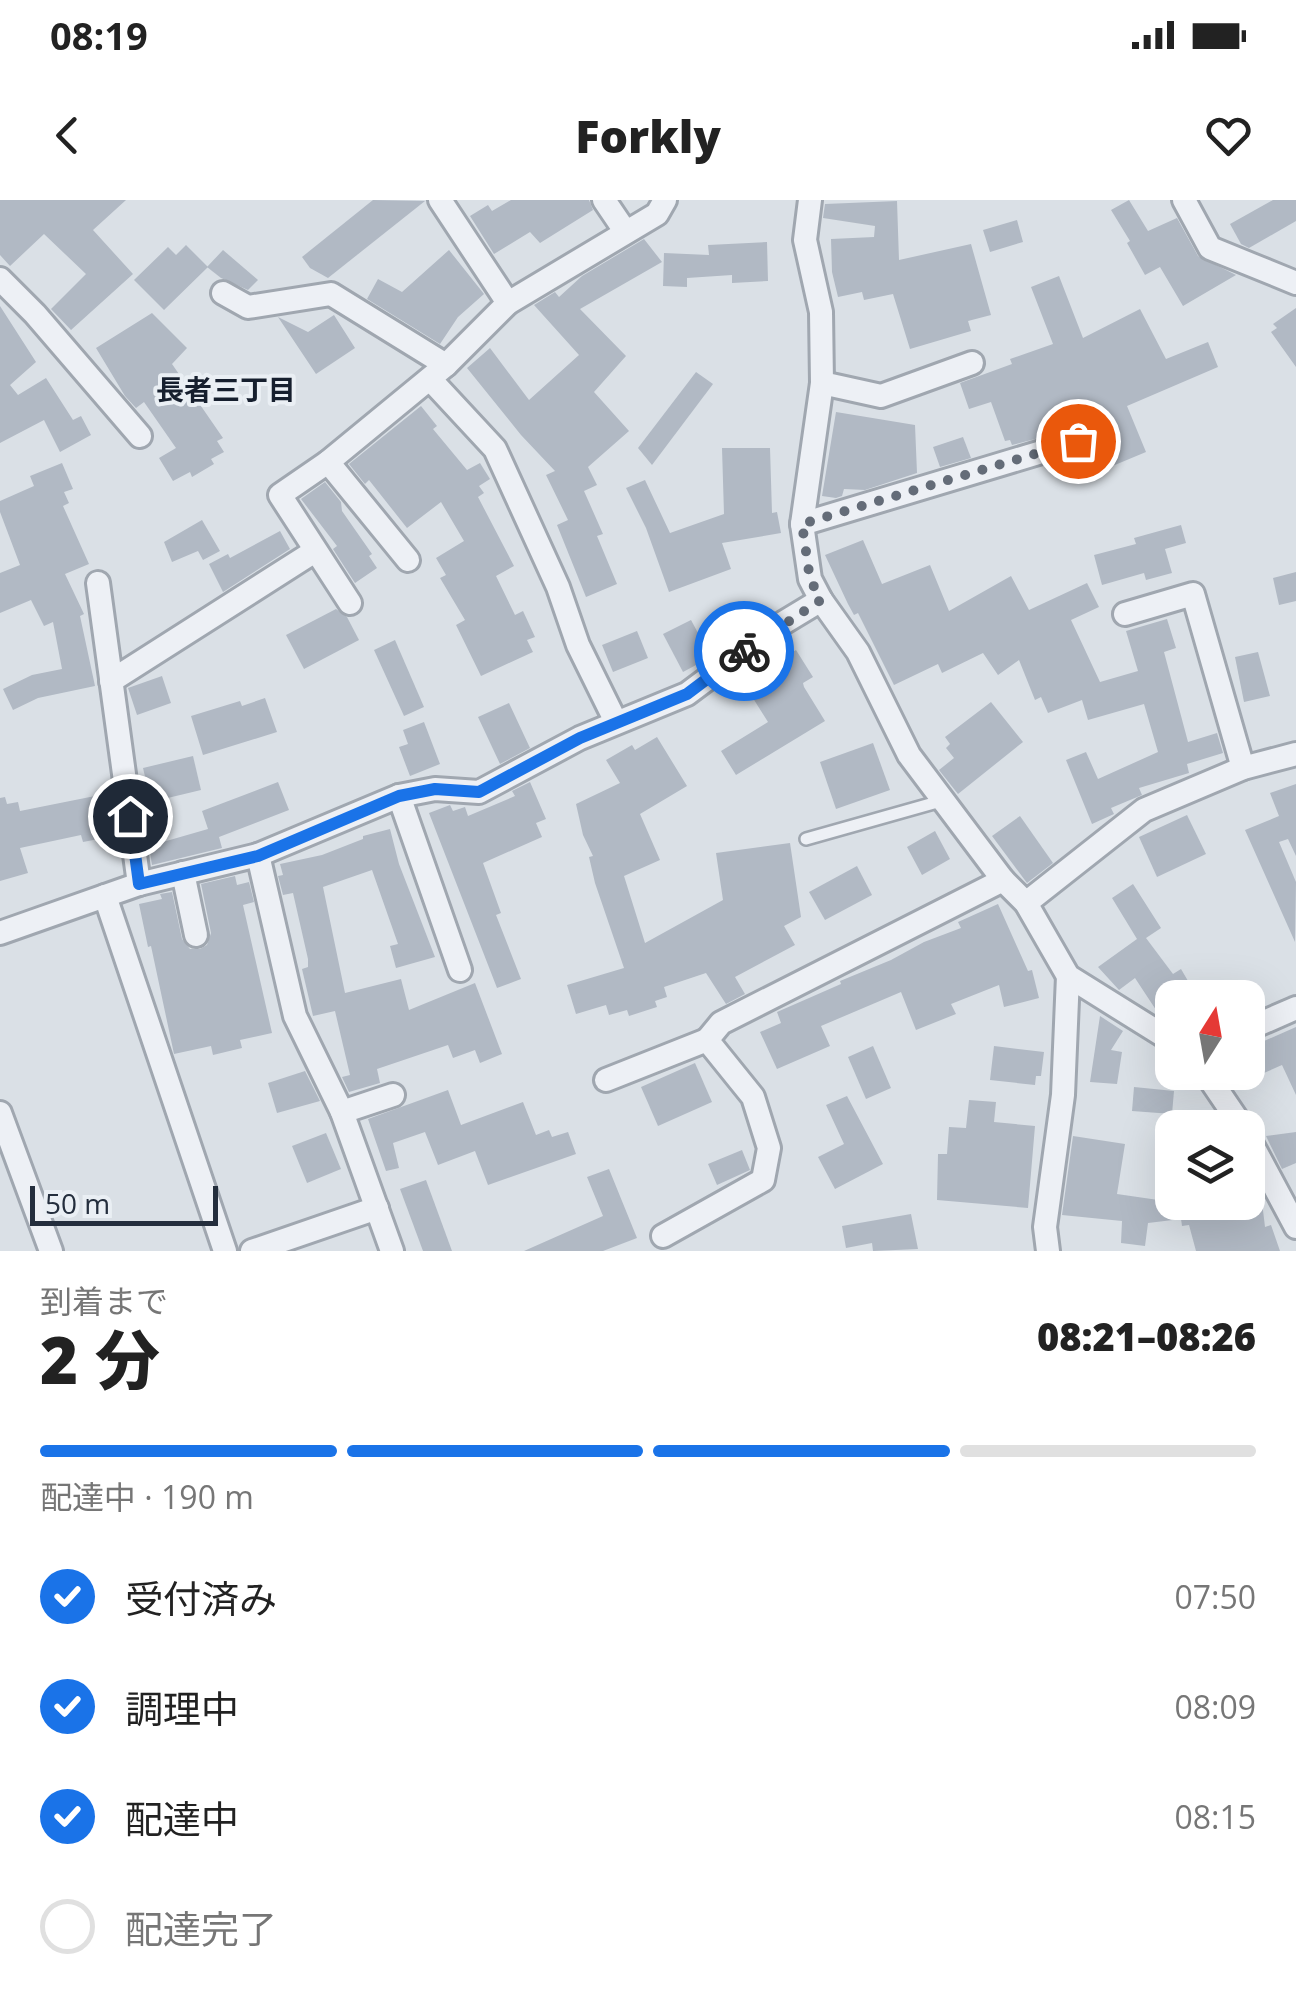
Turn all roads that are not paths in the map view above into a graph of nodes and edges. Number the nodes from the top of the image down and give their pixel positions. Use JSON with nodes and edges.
{"nodes":[{"id":1,"x":440,"y":200,"type":"edge"},
{"id":2,"x":604,"y":200,"type":"edge"},
{"id":3,"x":665,"y":200,"type":"edge"},
{"id":4,"x":810,"y":200,"type":"edge"},
{"id":5,"x":1184,"y":200,"type":"edge"},
{"id":6,"x":625,"y":231,"type":"junction"},
{"id":7,"x":0,"y":279,"type":"edge"},
{"id":8,"x":1296,"y":283,"type":"edge"},
{"id":9,"x":223,"y":293,"type":"dead end"},
{"id":10,"x":508,"y":303,"type":"junction"},
{"id":11,"x":972,"y":363,"type":"dead end"},
{"id":12,"x":438,"y":372,"type":"junction"},
{"id":13,"x":822,"y":382,"type":"junction"},
{"id":14,"x":140,"y":436,"type":"dead end"},
{"id":15,"x":1078,"y":441,"type":"dead end"},
{"id":16,"x":328,"y":462,"type":"junction"},
{"id":17,"x":802,"y":524,"type":"junction"},
{"id":18,"x":314,"y":550,"type":"junction"},
{"id":19,"x":408,"y":560,"type":"dead end"},
{"id":20,"x":98,"y":584,"type":"dead end"},
{"id":21,"x":821,"y":600,"type":"junction"},
{"id":22,"x":350,"y":603,"type":"dead end"},
{"id":23,"x":1126,"y":614,"type":"dead end"},
{"id":24,"x":111,"y":681,"type":"junction"},
{"id":25,"x":616,"y":722,"type":"junction"},
{"id":26,"x":1296,"y":754,"type":"edge"},
{"id":27,"x":1243,"y":768,"type":"junction"},
{"id":28,"x":399,"y":796,"type":"junction"},
{"id":29,"x":940,"y":801,"type":"junction"},
{"id":30,"x":806,"y":839,"type":"dead end"},
{"id":31,"x":258,"y":856,"type":"junction"},
{"id":32,"x":183,"y":873,"type":"junction"},
{"id":33,"x":1003,"y":880,"type":"junction"},
{"id":34,"x":139,"y":884,"type":"junction"},
{"id":35,"x":105,"y":896,"type":"junction"},
{"id":36,"x":1026,"y":903,"type":"junction"},
{"id":37,"x":0,"y":933,"type":"edge"},
{"id":38,"x":196,"y":936,"type":"dead end"},
{"id":39,"x":460,"y":970,"type":"dead end"},
{"id":40,"x":1068,"y":976,"type":"junction"},
{"id":41,"x":1296,"y":1008,"type":"edge"},
{"id":42,"x":1265,"y":1022,"type":"edge"},
{"id":43,"x":1155,"y":1031,"type":"edge"},
{"id":44,"x":707,"y":1040,"type":"junction"},
{"id":45,"x":606,"y":1080,"type":"dead end"},
{"id":46,"x":392,"y":1096,"type":"dead end"},
{"id":47,"x":342,"y":1112,"type":"junction"},
{"id":48,"x":0,"y":1113,"type":"edge"},
{"id":49,"x":1265,"y":1169,"type":"edge"},
{"id":50,"x":376,"y":1208,"type":"junction"},
{"id":51,"x":1296,"y":1227,"type":"edge"},
{"id":52,"x":664,"y":1236,"type":"dead end"},
{"id":53,"x":51,"y":1251,"type":"edge"},
{"id":54,"x":225,"y":1251,"type":"edge"},
{"id":55,"x":252,"y":1251,"type":"edge"},
{"id":56,"x":392,"y":1251,"type":"edge"},
{"id":57,"x":1048,"y":1251,"type":"edge"}],
"edges":[{"from":1,"to":10,"type":"street"},
{"from":2,"to":6,"type":"street"},
{"from":3,"to":6,"type":"street"},
{"from":4,"to":13,"type":"street"},
{"from":5,"to":8,"type":"street"},
{"from":6,"to":10,"type":"street"},
{"from":7,"to":14,"type":"street"},
{"from":9,"to":12,"type":"street"},
{"from":10,"to":12,"type":"street"},
{"from":11,"to":13,"type":"street"},
{"from":12,"to":16,"type":"street"},
{"from":12,"to":25,"type":"street"},
{"from":13,"to":17,"type":"street"},
{"from":15,"to":17,"type":"street"},
{"from":16,"to":18,"type":"street"},
{"from":16,"to":19,"type":"street"},
{"from":17,"to":21,"type":"street"},
{"from":18,"to":22,"type":"street"},
{"from":18,"to":24,"type":"street"},
{"from":20,"to":24,"type":"street"},
{"from":21,"to":25,"type":"street"},
{"from":21,"to":29,"type":"street"},
{"from":23,"to":27,"type":"street"},
{"from":24,"to":34,"type":"street"},
{"from":25,"to":28,"type":"street"},
{"from":26,"to":27,"type":"street"},
{"from":27,"to":36,"type":"street"},
{"from":28,"to":31,"type":"street"},
{"from":28,"to":39,"type":"street"},
{"from":29,"to":30,"type":"lane"},
{"from":29,"to":33,"type":"street"},
{"from":31,"to":32,"type":"street"},
{"from":31,"to":47,"type":"street"},
{"from":32,"to":34,"type":"street"},
{"from":32,"to":38,"type":"street"},
{"from":33,"to":36,"type":"street"},
{"from":33,"to":44,"type":"street"},
{"from":34,"to":35,"type":"street"},
{"from":35,"to":37,"type":"street"},
{"from":35,"to":54,"type":"street"},
{"from":36,"to":40,"type":"street"},
{"from":40,"to":43,"type":"street"},
{"from":40,"to":57,"type":"street"},
{"from":41,"to":42,"type":"street"},
{"from":44,"to":45,"type":"street"},
{"from":44,"to":52,"type":"street"},
{"from":46,"to":47,"type":"street"},
{"from":47,"to":50,"type":"street"},
{"from":48,"to":53,"type":"street"},
{"from":49,"to":51,"type":"street"},
{"from":50,"to":55,"type":"street"},
{"from":50,"to":56,"type":"street"}]}
